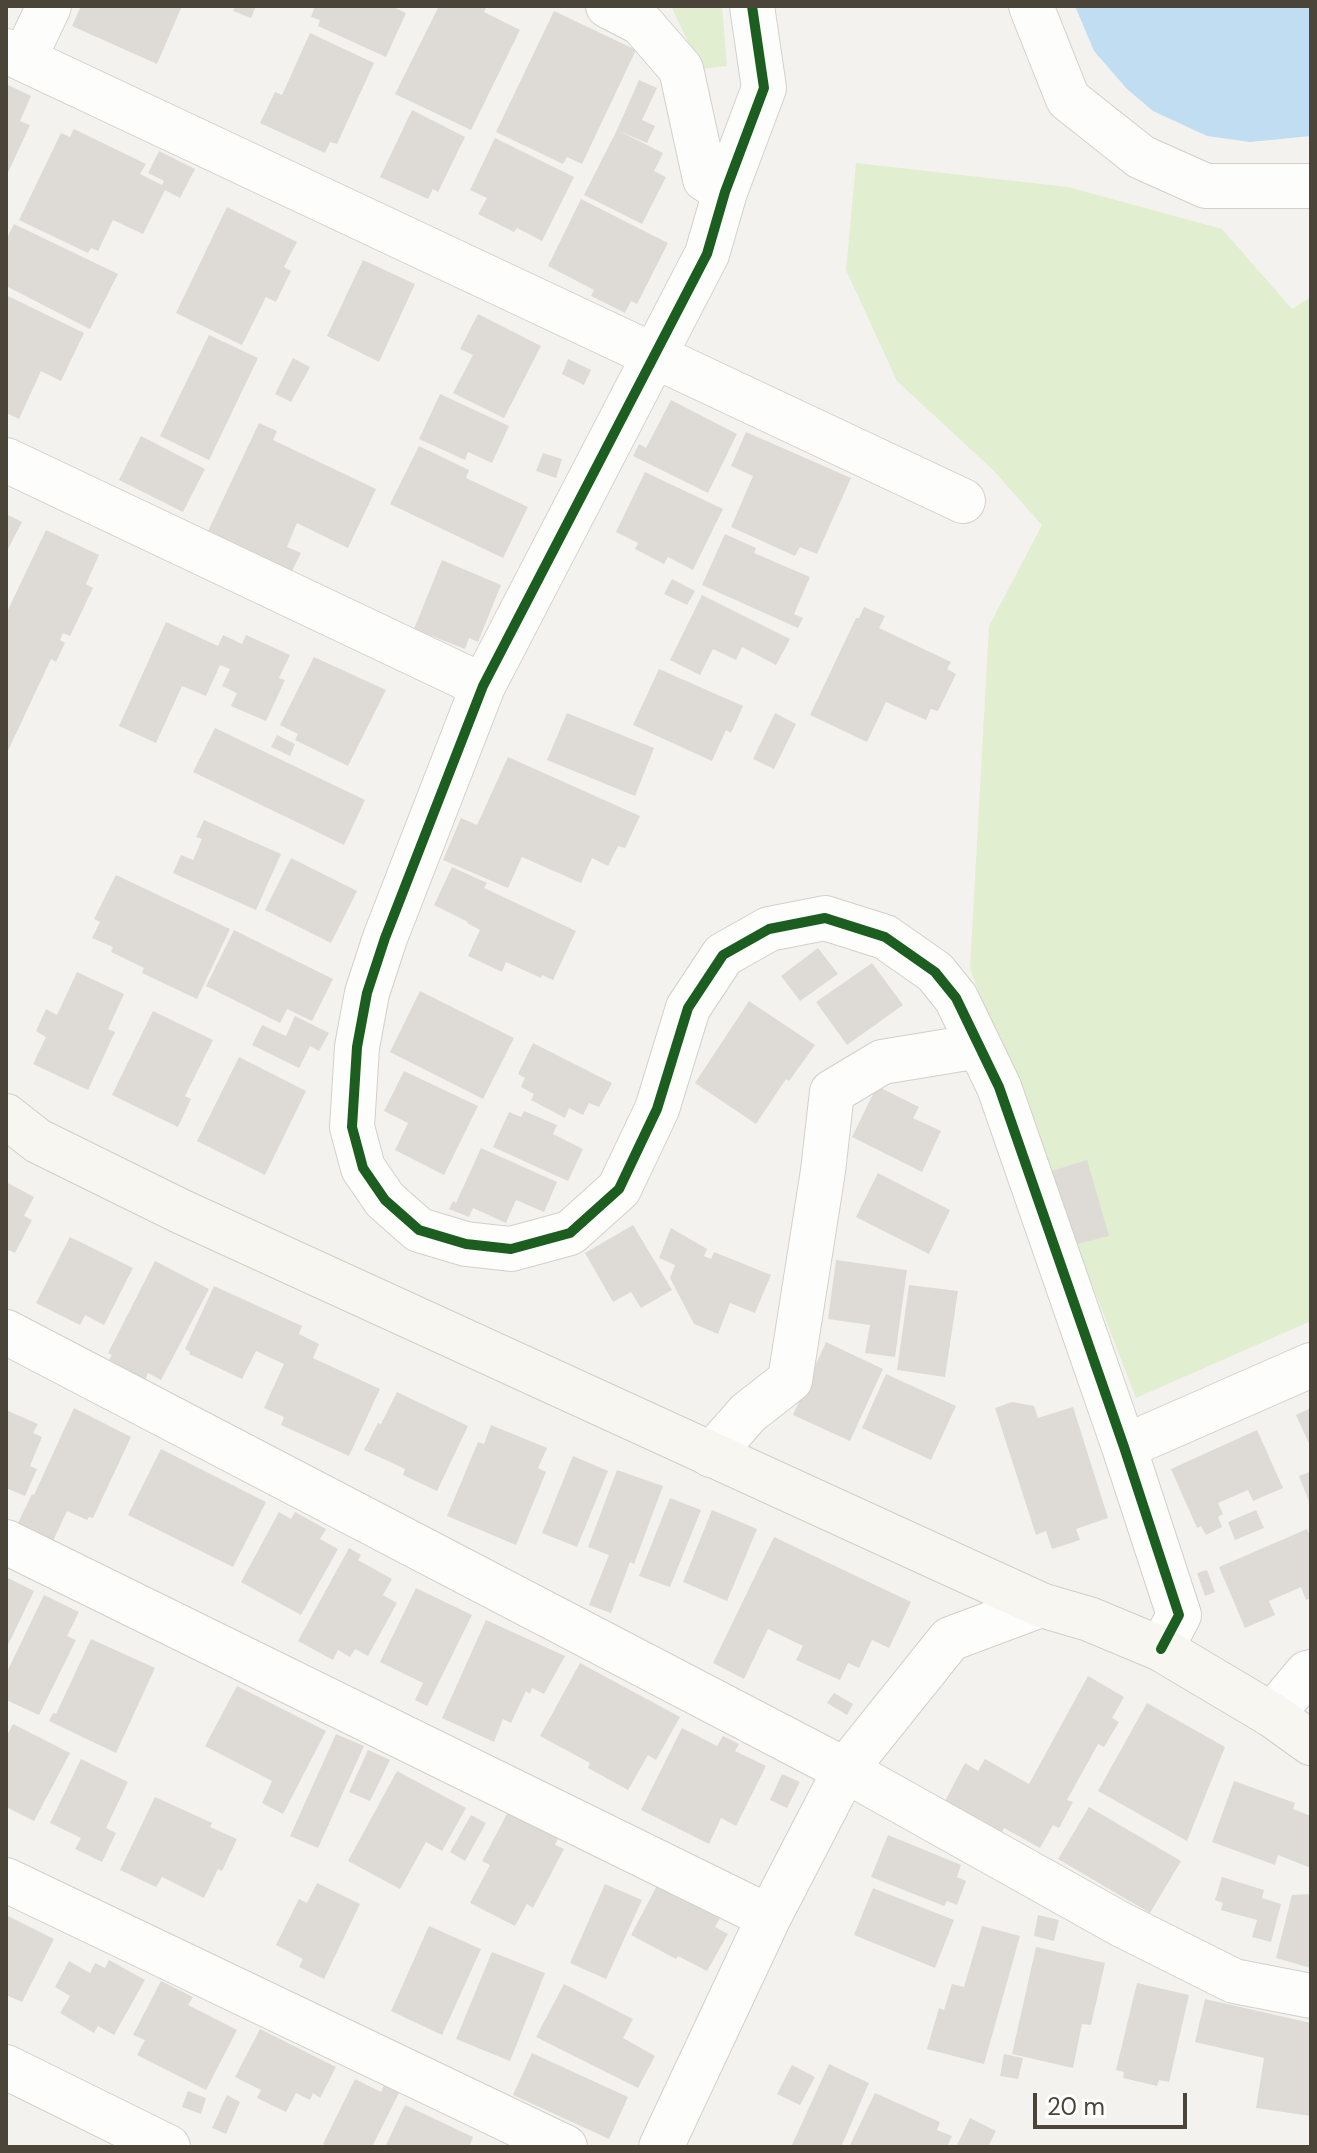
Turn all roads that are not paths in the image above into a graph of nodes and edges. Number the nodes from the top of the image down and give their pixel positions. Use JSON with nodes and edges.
{"nodes":[{"id":1,"x":49,"y":6,"type":"edge"},
{"id":2,"x":608,"y":6,"type":"edge"},
{"id":3,"x":752,"y":6,"type":"edge"},
{"id":4,"x":1031,"y":6,"type":"edge"},
{"id":5,"x":15,"y":55,"type":"edge"},
{"id":6,"x":1311,"y":186,"type":"edge"},
{"id":7,"x":725,"y":192,"type":"junction"},
{"id":8,"x":654,"y":356,"type":"junction"},
{"id":9,"x":6,"y":460,"type":"edge"},
{"id":10,"x":963,"y":501,"type":"dead end"},
{"id":11,"x":483,"y":686,"type":"junction"},
{"id":12,"x":979,"y":1046,"type":"junction"},
{"id":13,"x":6,"y":1116,"type":"edge"},
{"id":14,"x":6,"y":1332,"type":"edge"},
{"id":15,"x":1311,"y":1365,"type":"edge"},
{"id":16,"x":1124,"y":1447,"type":"junction"},
{"id":17,"x":711,"y":1455,"type":"junction"},
{"id":18,"x":6,"y":1542,"type":"edge"},
{"id":19,"x":1041,"y":1605,"type":"junction"},
{"id":20,"x":1161,"y":1649,"type":"junction"},
{"id":21,"x":1311,"y":1672,"type":"edge"},
{"id":22,"x":1272,"y":1715,"type":"junction"},
{"id":23,"x":1311,"y":1743,"type":"edge"},
{"id":24,"x":845,"y":1770,"type":"junction"},
{"id":25,"x":6,"y":1880,"type":"edge"},
{"id":26,"x":769,"y":1917,"type":"junction"},
{"id":27,"x":1311,"y":1996,"type":"edge"},
{"id":28,"x":6,"y":2067,"type":"edge"},
{"id":29,"x":168,"y":2147,"type":"edge"},
{"id":30,"x":565,"y":2147,"type":"edge"},
{"id":31,"x":661,"y":2147,"type":"edge"}],
"edges":[{"from":1,"to":5,"type":"street"},
{"from":2,"to":7,"type":"street"},
{"from":3,"to":7,"type":"street"},
{"from":4,"to":6,"type":"street"},
{"from":5,"to":8,"type":"street"},
{"from":7,"to":8,"type":"street"},
{"from":8,"to":10,"type":"street"},
{"from":8,"to":11,"type":"street"},
{"from":9,"to":11,"type":"street"},
{"from":11,"to":12,"type":"street"},
{"from":12,"to":16,"type":"street"},
{"from":12,"to":17,"type":"street"},
{"from":13,"to":17,"type":"street"},
{"from":14,"to":24,"type":"street"},
{"from":15,"to":16,"type":"street"},
{"from":16,"to":20,"type":"street"},
{"from":17,"to":19,"type":"street"},
{"from":18,"to":26,"type":"street"},
{"from":19,"to":20,"type":"street"},
{"from":19,"to":24,"type":"street"},
{"from":20,"to":22,"type":"street"},
{"from":21,"to":22,"type":"street"},
{"from":22,"to":23,"type":"street"},
{"from":24,"to":26,"type":"street"},
{"from":24,"to":27,"type":"street"},
{"from":25,"to":30,"type":"street"},
{"from":26,"to":31,"type":"street"},
{"from":28,"to":29,"type":"street"}]}
